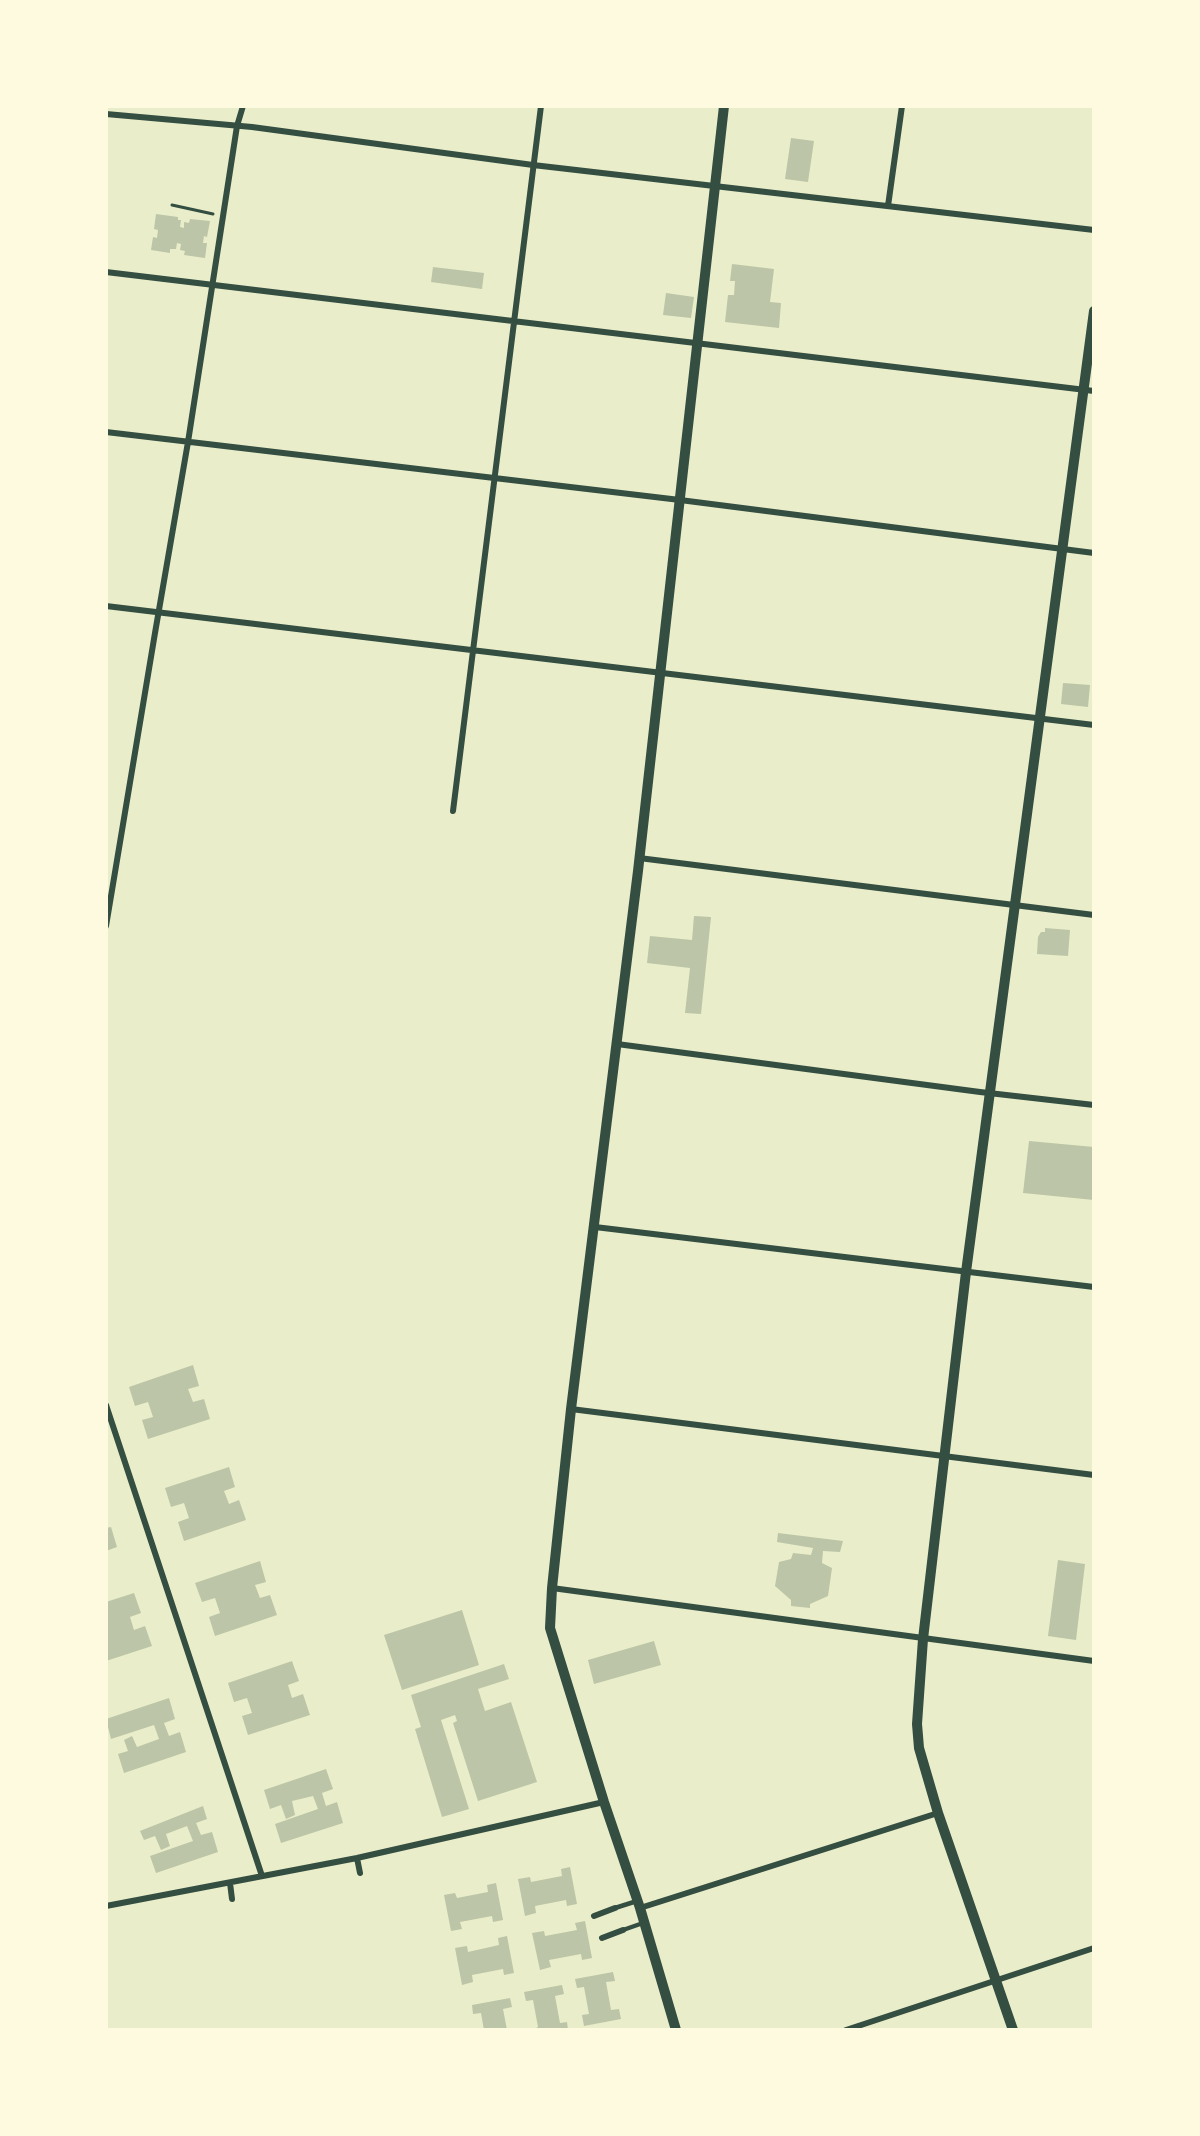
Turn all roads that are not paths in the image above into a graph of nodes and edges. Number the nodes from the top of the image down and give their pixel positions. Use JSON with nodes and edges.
{"nodes":[{"id":1,"x":243,"y":106,"type":"edge"},
{"id":2,"x":541,"y":106,"type":"edge"},
{"id":3,"x":724,"y":106,"type":"edge"},
{"id":4,"x":902,"y":106,"type":"edge"},
{"id":5,"x":106,"y":114,"type":"edge"},
{"id":6,"x":237,"y":126,"type":"junction"},
{"id":7,"x":534,"y":165,"type":"junction"},
{"id":8,"x":716,"y":185,"type":"junction"},
{"id":9,"x":888,"y":206,"type":"junction"},
{"id":10,"x":1094,"y":230,"type":"edge"},
{"id":11,"x":106,"y":272,"type":"edge"},
{"id":12,"x":213,"y":285,"type":"junction"},
{"id":13,"x":1094,"y":311,"type":"edge"},
{"id":14,"x":514,"y":321,"type":"junction"},
{"id":15,"x":698,"y":343,"type":"junction"},
{"id":16,"x":1088,"y":390,"type":"edge"},
{"id":17,"x":106,"y":432,"type":"edge"},
{"id":18,"x":189,"y":442,"type":"junction"},
{"id":19,"x":494,"y":480,"type":"junction"},
{"id":20,"x":680,"y":500,"type":"junction"},
{"id":21,"x":1063,"y":550,"type":"junction"},
{"id":22,"x":1094,"y":553,"type":"edge"},
{"id":23,"x":106,"y":606,"type":"edge"},
{"id":24,"x":158,"y":613,"type":"junction"},
{"id":25,"x":473,"y":651,"type":"junction"},
{"id":26,"x":661,"y":673,"type":"junction"},
{"id":27,"x":1040,"y":718,"type":"junction"},
{"id":28,"x":1094,"y":725,"type":"edge"},
{"id":29,"x":453,"y":810,"type":"dead end"},
{"id":30,"x":639,"y":858,"type":"junction"},
{"id":31,"x":1013,"y":905,"type":"junction"},
{"id":32,"x":1094,"y":915,"type":"edge"},
{"id":33,"x":106,"y":927,"type":"edge"},
{"id":34,"x":617,"y":1044,"type":"junction"},
{"id":35,"x":989,"y":1093,"type":"junction"},
{"id":36,"x":1094,"y":1105,"type":"edge"},
{"id":37,"x":595,"y":1227,"type":"junction"},
{"id":38,"x":966,"y":1272,"type":"junction"},
{"id":39,"x":1094,"y":1287,"type":"edge"},
{"id":40,"x":106,"y":1405,"type":"edge"},
{"id":41,"x":571,"y":1409,"type":"junction"},
{"id":42,"x":944,"y":1457,"type":"junction"},
{"id":43,"x":1094,"y":1475,"type":"edge"},
{"id":44,"x":552,"y":1588,"type":"junction"},
{"id":45,"x":923,"y":1639,"type":"junction"},
{"id":46,"x":1094,"y":1661,"type":"edge"},
{"id":47,"x":604,"y":1802,"type":"junction"},
{"id":48,"x":938,"y":1813,"type":"junction"},
{"id":49,"x":357,"y":1858,"type":"junction"},
{"id":50,"x":360,"y":1873,"type":"dead end"},
{"id":51,"x":262,"y":1876,"type":"junction"},
{"id":52,"x":230,"y":1883,"type":"junction"},
{"id":53,"x":232,"y":1899,"type":"dead end"},
{"id":54,"x":639,"y":1904,"type":"junction"},
{"id":55,"x":106,"y":1906,"type":"edge"},
{"id":56,"x":615,"y":1908,"type":"joint"},
{"id":57,"x":594,"y":1916,"type":"dead end"},
{"id":58,"x":645,"y":1922,"type":"junction"},
{"id":59,"x":623,"y":1930,"type":"joint"},
{"id":60,"x":602,"y":1938,"type":"dead end"},
{"id":61,"x":1094,"y":1948,"type":"edge"},
{"id":62,"x":996,"y":1980,"type":"junction"},
{"id":63,"x":676,"y":2030,"type":"edge"},
{"id":64,"x":846,"y":2030,"type":"edge"},
{"id":65,"x":1013,"y":2030,"type":"edge"}],
"edges":[{"from":1,"to":6,"type":"street"},
{"from":2,"to":7,"type":"street"},
{"from":3,"to":8,"type":"street"},
{"from":4,"to":9,"type":"street"},
{"from":5,"to":6,"type":"street"},
{"from":6,"to":7,"type":"street"},
{"from":6,"to":12,"type":"street"},
{"from":7,"to":8,"type":"street"},
{"from":7,"to":14,"type":"street"},
{"from":8,"to":9,"type":"street"},
{"from":8,"to":15,"type":"street"},
{"from":9,"to":10,"type":"street"},
{"from":11,"to":12,"type":"street"},
{"from":12,"to":14,"type":"street"},
{"from":12,"to":18,"type":"street"},
{"from":13,"to":16,"type":"street"},
{"from":14,"to":15,"type":"street"},
{"from":14,"to":19,"type":"street"},
{"from":15,"to":16,"type":"street"},
{"from":15,"to":20,"type":"street"},
{"from":16,"to":21,"type":"street"},
{"from":17,"to":18,"type":"street"},
{"from":18,"to":19,"type":"street"},
{"from":18,"to":24,"type":"street"},
{"from":19,"to":20,"type":"street"},
{"from":19,"to":25,"type":"street"},
{"from":20,"to":21,"type":"street"},
{"from":20,"to":26,"type":"street"},
{"from":21,"to":22,"type":"street"},
{"from":21,"to":27,"type":"street"},
{"from":23,"to":24,"type":"street"},
{"from":24,"to":25,"type":"street"},
{"from":24,"to":33,"type":"street"},
{"from":25,"to":26,"type":"street"},
{"from":25,"to":29,"type":"street"},
{"from":26,"to":27,"type":"street"},
{"from":26,"to":30,"type":"street"},
{"from":27,"to":28,"type":"street"},
{"from":27,"to":31,"type":"street"},
{"from":30,"to":31,"type":"street"},
{"from":30,"to":34,"type":"street"},
{"from":31,"to":32,"type":"street"},
{"from":31,"to":35,"type":"street"},
{"from":34,"to":35,"type":"street"},
{"from":34,"to":37,"type":"street"},
{"from":35,"to":36,"type":"street"},
{"from":35,"to":38,"type":"street"},
{"from":37,"to":38,"type":"street"},
{"from":37,"to":41,"type":"street"},
{"from":38,"to":39,"type":"street"},
{"from":38,"to":42,"type":"street"},
{"from":40,"to":51,"type":"street"},
{"from":41,"to":42,"type":"street"},
{"from":41,"to":44,"type":"street"},
{"from":42,"to":43,"type":"street"},
{"from":42,"to":45,"type":"street"},
{"from":44,"to":45,"type":"street"},
{"from":44,"to":47,"type":"street"},
{"from":45,"to":46,"type":"street"},
{"from":45,"to":48,"type":"street"},
{"from":47,"to":49,"type":"street"},
{"from":47,"to":54,"type":"street"},
{"from":48,"to":54,"type":"street"},
{"from":48,"to":62,"type":"street"},
{"from":49,"to":50,"type":"street"},
{"from":49,"to":51,"type":"street"},
{"from":51,"to":52,"type":"street"},
{"from":52,"to":53,"type":"street"},
{"from":52,"to":55,"type":"street"},
{"from":54,"to":56,"type":"lane"},
{"from":54,"to":58,"type":"street"},
{"from":56,"to":57,"type":"street"},
{"from":58,"to":59,"type":"lane"},
{"from":58,"to":63,"type":"street"},
{"from":59,"to":60,"type":"street"},
{"from":61,"to":62,"type":"street"},
{"from":62,"to":64,"type":"street"},
{"from":62,"to":65,"type":"street"}]}
